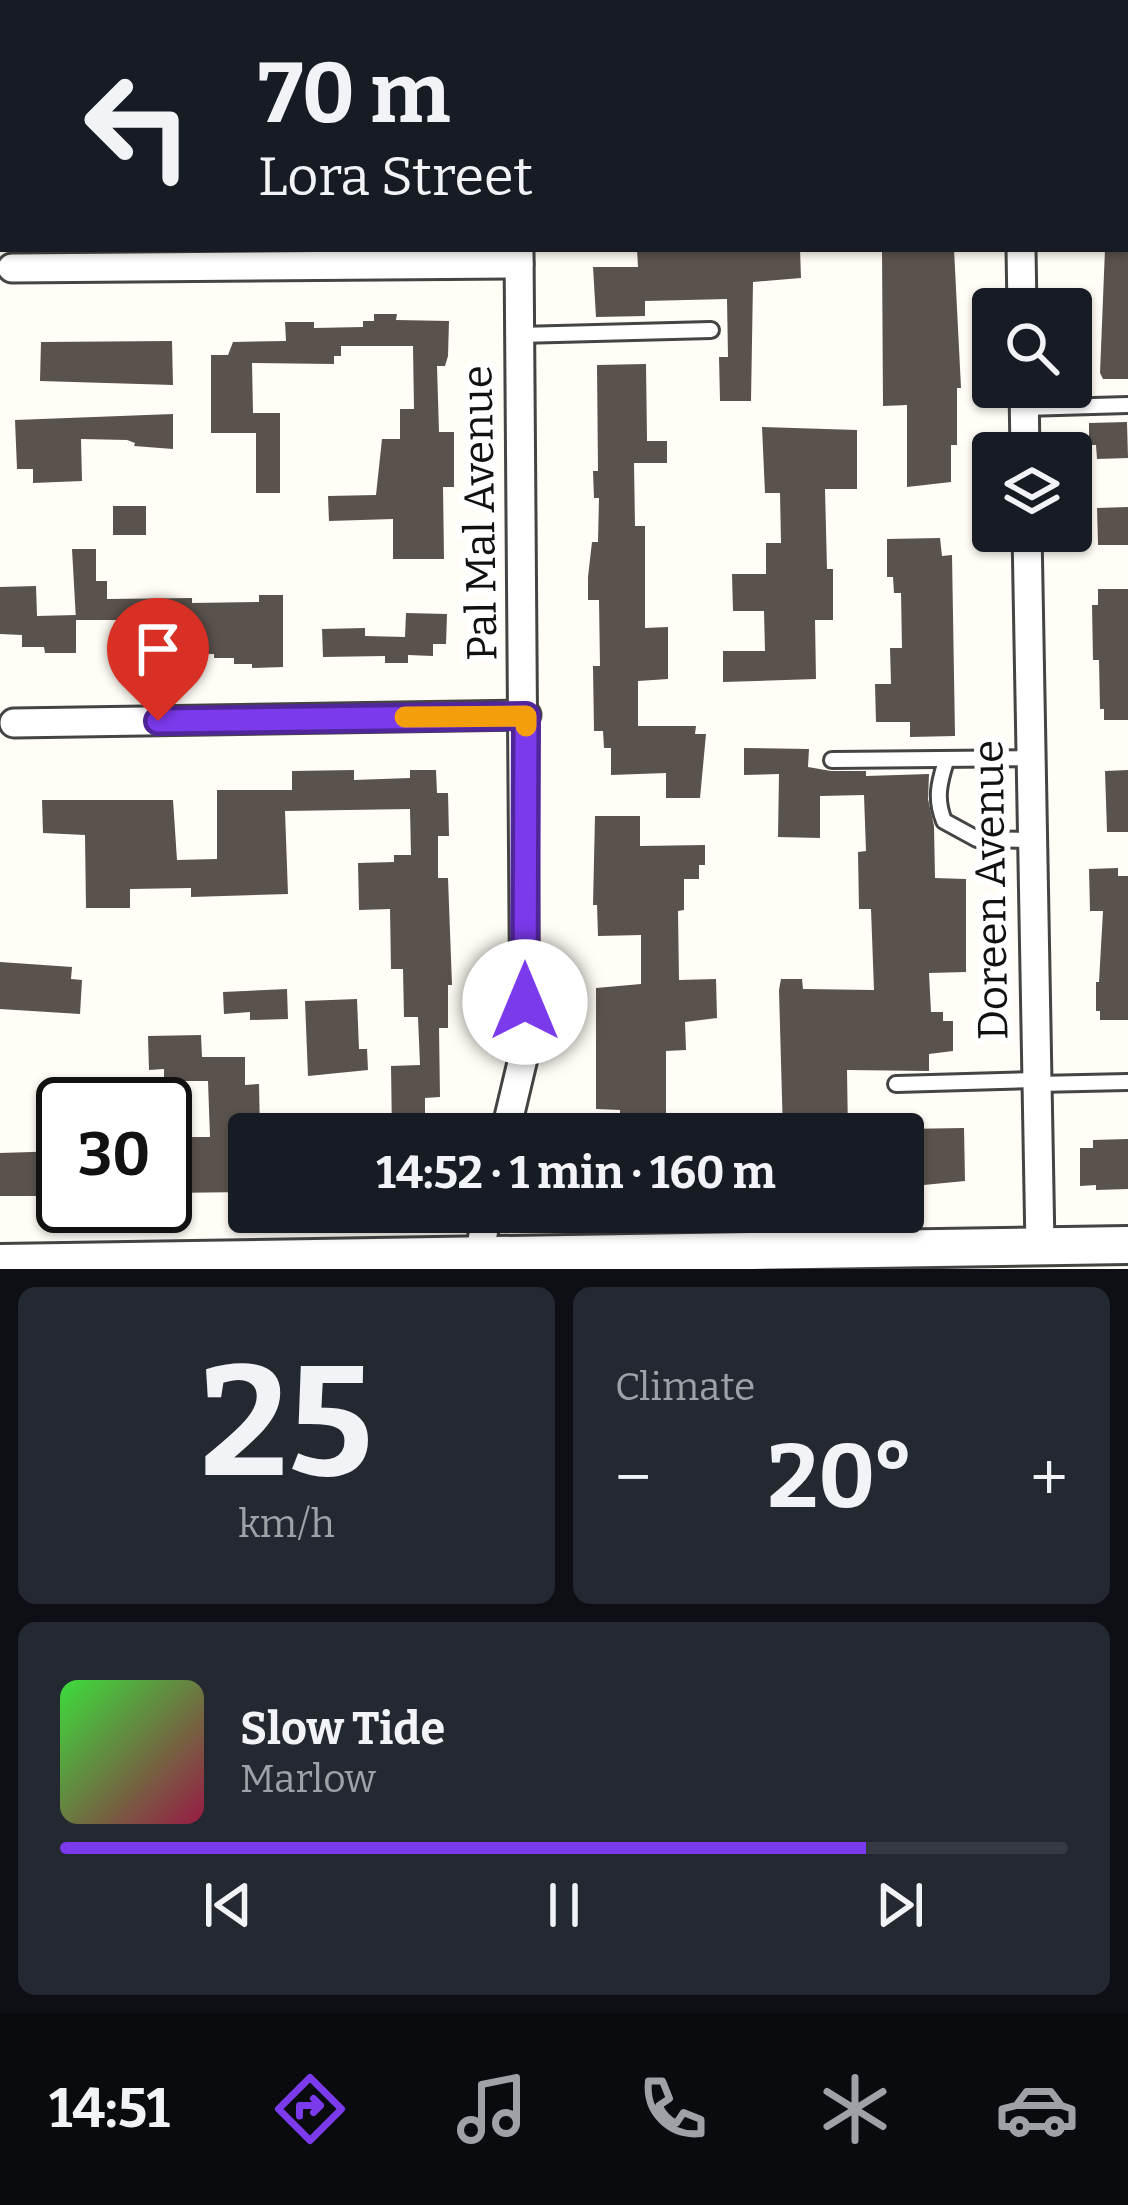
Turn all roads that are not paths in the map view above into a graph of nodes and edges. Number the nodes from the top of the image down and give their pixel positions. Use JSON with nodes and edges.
{"nodes":[{"id":1,"x":1021,"y":252,"type":"edge"},
{"id":2,"x":519,"y":256,"type":"edge"},
{"id":3,"x":13,"y":268,"type":"dead end"},
{"id":4,"x":1022,"y":288,"type":"edge"},
{"id":5,"x":711,"y":330,"type":"dead end"},
{"id":6,"x":519,"y":335,"type":"junction"},
{"id":7,"x":1092,"y":403,"type":"edge"},
{"id":8,"x":1128,"y":405,"type":"edge"},
{"id":9,"x":1027,"y":552,"type":"edge"},
{"id":10,"x":526,"y":716,"type":"junction"},
{"id":11,"x":14,"y":723,"type":"dead end"},
{"id":12,"x":1030,"y":758,"type":"junction"},
{"id":13,"x":832,"y":760,"type":"dead end"},
{"id":14,"x":946,"y":760,"type":"junction"},
{"id":15,"x":1032,"y":840,"type":"junction"},
{"id":16,"x":1036,"y":1082,"type":"junction"},
{"id":17,"x":1128,"y":1082,"type":"edge"},
{"id":18,"x":896,"y":1084,"type":"dead end"},
{"id":19,"x":510,"y":1113,"type":"edge"},
{"id":20,"x":1128,"y":1245,"type":"edge"},
{"id":21,"x":1040,"y":1247,"type":"junction"},
{"id":22,"x":714,"y":1259,"type":"edge"},
{"id":23,"x":478,"y":1262,"type":"edge"},
{"id":24,"x":0,"y":1263,"type":"edge"}],
"edges":[{"from":1,"to":4,"type":"street"},
{"from":2,"to":3,"type":"street"},
{"from":2,"to":6,"type":"street","name":"Pal Mal Avenue"},
{"from":5,"to":6,"type":"lane"},
{"from":6,"to":10,"type":"street","name":"Pal Mal Avenue"},
{"from":7,"to":8,"type":"lane"},
{"from":9,"to":12,"type":"street","name":"Doreen Avenue"},
{"from":10,"to":11,"type":"street"},
{"from":10,"to":19,"type":"street","name":"Pal Mal Avenue"},
{"from":12,"to":14,"type":"lane"},
{"from":12,"to":15,"type":"street","name":"Doreen Avenue"},
{"from":13,"to":14,"type":"lane"},
{"from":14,"to":15,"type":"lane"},
{"from":15,"to":16,"type":"street","name":"Doreen Avenue"},
{"from":16,"to":17,"type":"lane"},
{"from":16,"to":18,"type":"lane"},
{"from":16,"to":21,"type":"street","name":"Doreen Avenue"},
{"from":20,"to":21,"type":"street"},
{"from":21,"to":22,"type":"street"},
{"from":22,"to":23,"type":"street"},
{"from":23,"to":24,"type":"street"}]}
